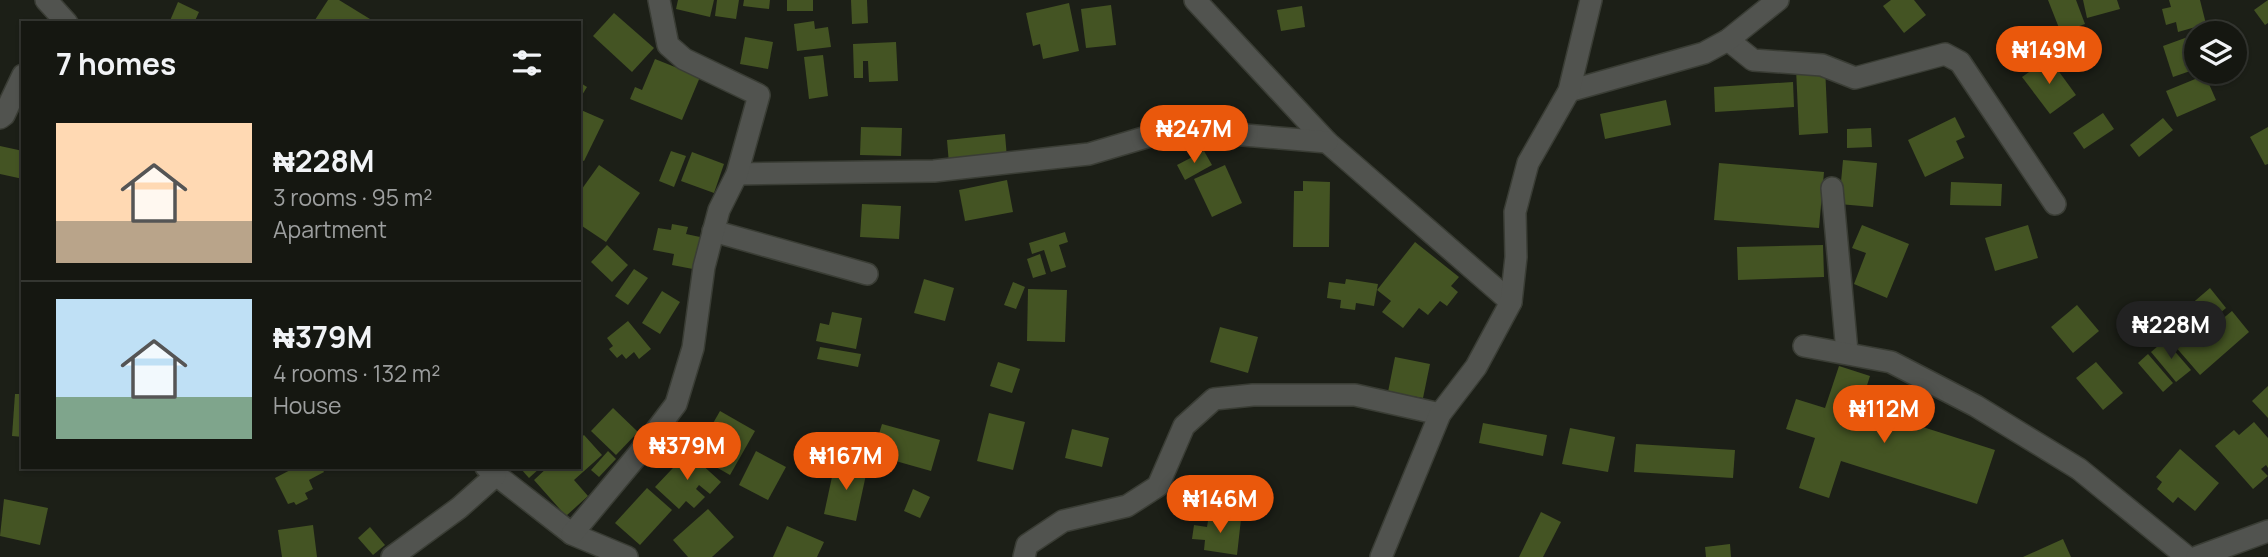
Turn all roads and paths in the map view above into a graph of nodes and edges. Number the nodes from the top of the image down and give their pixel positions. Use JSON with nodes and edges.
{"nodes":[{"id":1,"x":659,"y":0,"type":"edge"},
{"id":2,"x":1195,"y":0,"type":"edge"},
{"id":3,"x":1591,"y":0,"type":"edge"},
{"id":4,"x":1778,"y":0,"type":"edge"},
{"id":5,"x":1728,"y":40,"type":"junction"},
{"id":6,"x":21,"y":79,"type":"edge"},
{"id":7,"x":1569,"y":92,"type":"junction"},
{"id":8,"x":0,"y":118,"type":"edge"},
{"id":9,"x":1327,"y":142,"type":"junction"},
{"id":10,"x":737,"y":174,"type":"junction"},
{"id":11,"x":1832,"y":188,"type":"dead end"},
{"id":12,"x":2055,"y":204,"type":"dead end"},
{"id":13,"x":713,"y":230,"type":"junction"},
{"id":14,"x":867,"y":274,"type":"dead end"},
{"id":15,"x":1511,"y":302,"type":"junction"},
{"id":16,"x":1804,"y":346,"type":"dead end"},
{"id":17,"x":1847,"y":352,"type":"junction"},
{"id":18,"x":1440,"y":414,"type":"junction"},
{"id":19,"x":491,"y":471,"type":"edge"},
{"id":20,"x":2268,"y":531,"type":"edge"},
{"id":21,"x":572,"y":534,"type":"junction"},
{"id":22,"x":592,"y":551,"type":"edge"},
{"id":23,"x":391,"y":557,"type":"edge"},
{"id":24,"x":627,"y":557,"type":"edge"},
{"id":25,"x":1024,"y":557,"type":"edge"},
{"id":26,"x":1381,"y":557,"type":"edge"},
{"id":27,"x":2187,"y":557,"type":"edge"},
{"id":28,"x":2197,"y":557,"type":"edge"}],
"edges":[{"from":1,"to":10,"type":"street"},
{"from":2,"to":9,"type":"street"},
{"from":3,"to":7,"type":"street"},
{"from":4,"to":5,"type":"street"},
{"from":5,"to":7,"type":"street"},
{"from":5,"to":12,"type":"street"},
{"from":6,"to":8,"type":"street"},
{"from":7,"to":15,"type":"street"},
{"from":9,"to":10,"type":"street"},
{"from":9,"to":15,"type":"street"},
{"from":10,"to":13,"type":"street"},
{"from":11,"to":17,"type":"street"},
{"from":13,"to":14,"type":"street"},
{"from":13,"to":21,"type":"street"},
{"from":15,"to":18,"type":"street"},
{"from":16,"to":17,"type":"street"},
{"from":17,"to":27,"type":"street"},
{"from":18,"to":25,"type":"street"},
{"from":18,"to":26,"type":"street"},
{"from":19,"to":21,"type":"street"},
{"from":19,"to":23,"type":"street"},
{"from":20,"to":28,"type":"street"},
{"from":21,"to":22,"type":"street"},
{"from":22,"to":24,"type":"street"}]}
